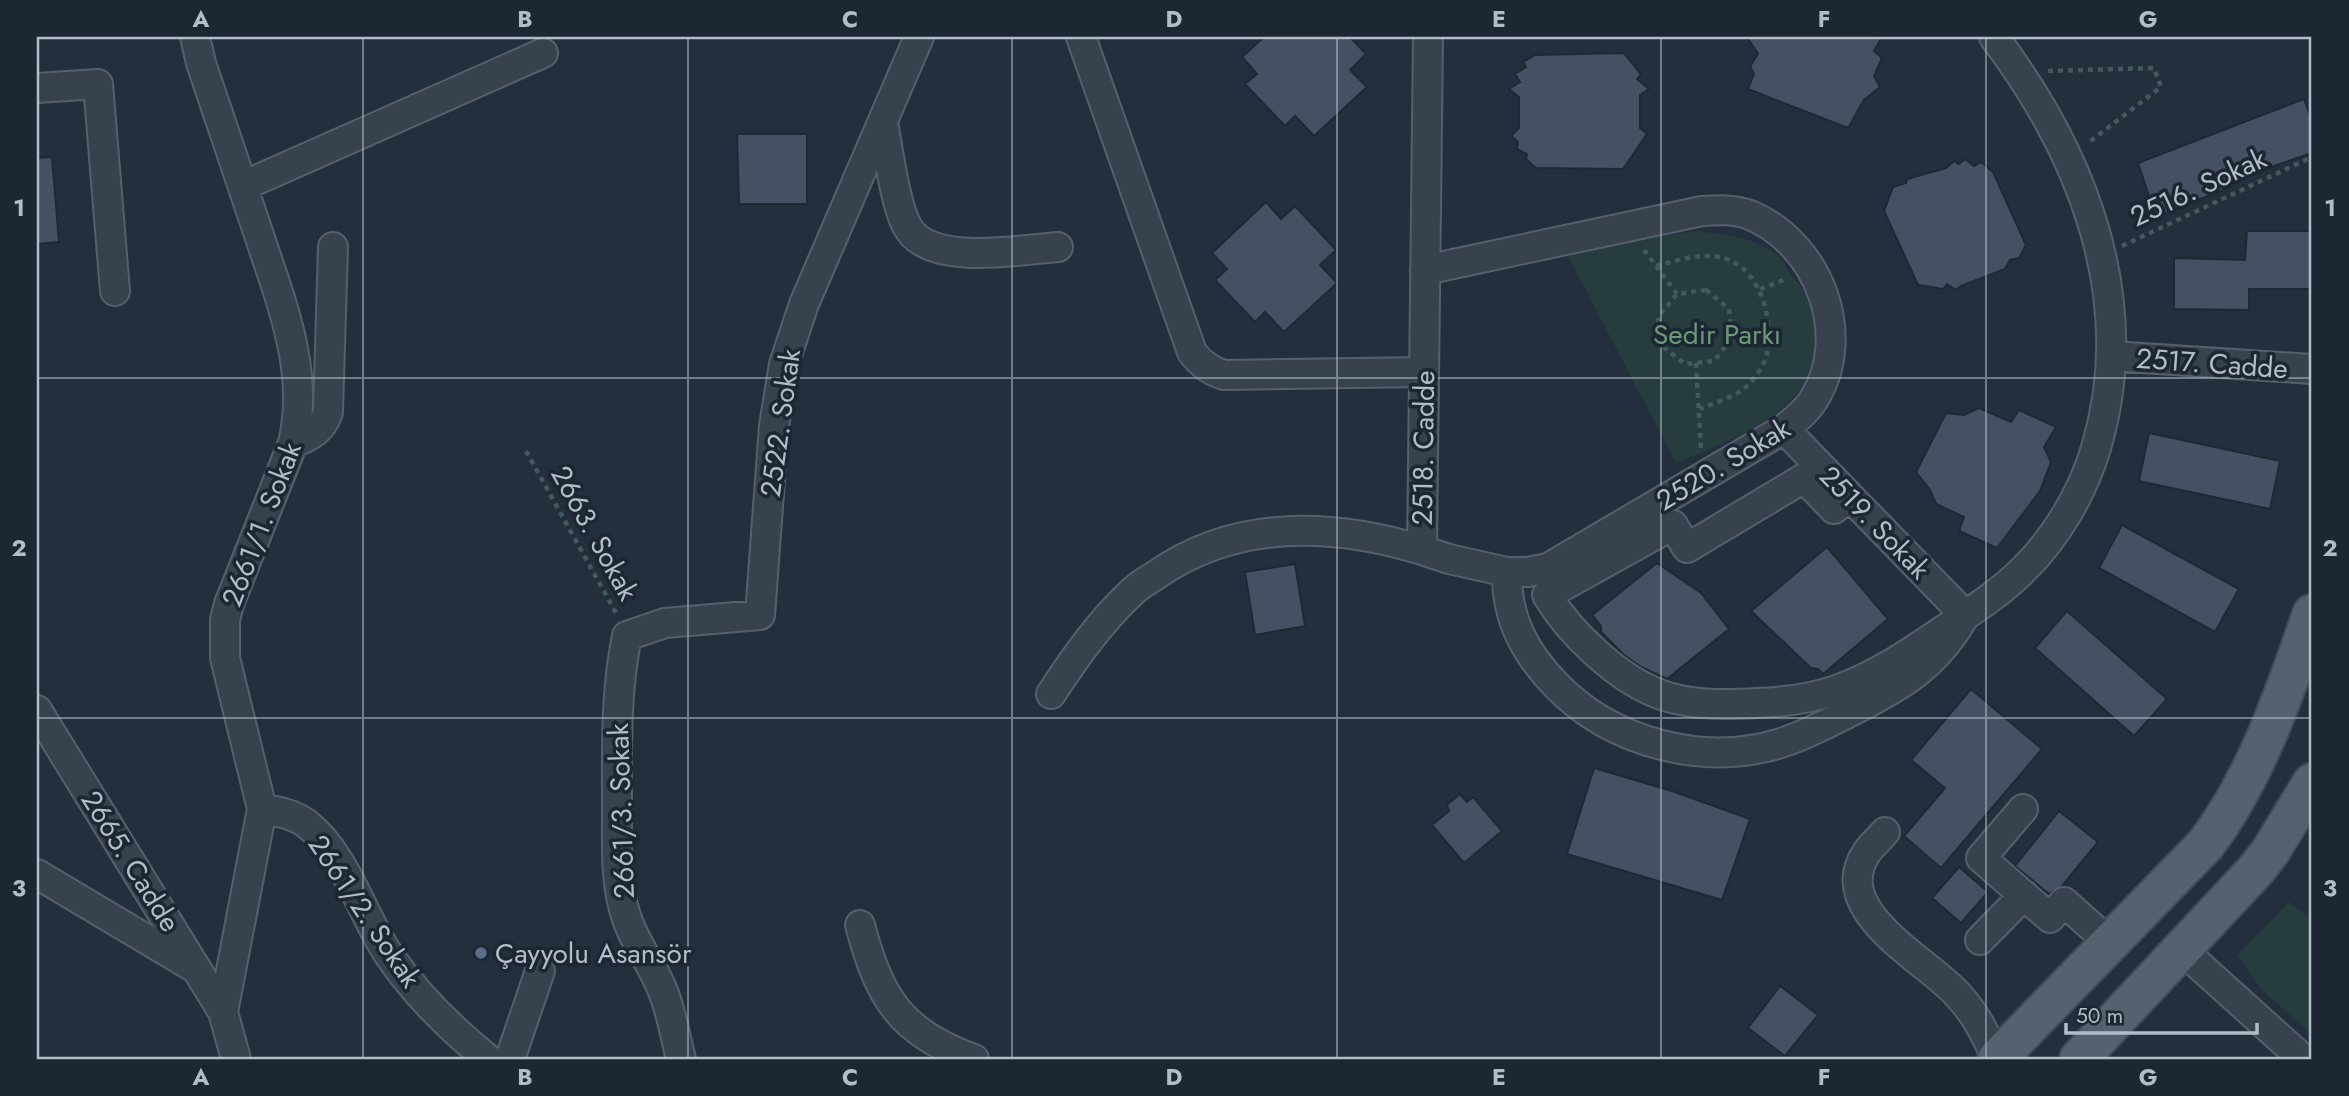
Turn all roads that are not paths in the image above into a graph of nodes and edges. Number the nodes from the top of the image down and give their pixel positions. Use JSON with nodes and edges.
{"nodes":[{"id":1,"x":195,"y":37,"type":"edge"},
{"id":2,"x":919,"y":37,"type":"edge"},
{"id":3,"x":1081,"y":37,"type":"edge"},
{"id":4,"x":1428,"y":37,"type":"edge"},
{"id":5,"x":1994,"y":37,"type":"edge"},
{"id":6,"x":543,"y":53,"type":"dead end"},
{"id":7,"x":37,"y":88,"type":"edge"},
{"id":8,"x":883,"y":122,"type":"junction"},
{"id":9,"x":243,"y":186,"type":"junction"},
{"id":10,"x":333,"y":247,"type":"dead end"},
{"id":11,"x":1058,"y":247,"type":"dead end"},
{"id":12,"x":1425,"y":270,"type":"junction"},
{"id":13,"x":115,"y":291,"type":"dead end"},
{"id":14,"x":2111,"y":356,"type":"junction"},
{"id":15,"x":2312,"y":369,"type":"edge"},
{"id":16,"x":1424,"y":372,"type":"junction"},
{"id":17,"x":1784,"y":429,"type":"junction"},
{"id":18,"x":293,"y":443,"type":"junction"},
{"id":19,"x":1849,"y":497,"type":"junction"},
{"id":20,"x":1422,"y":550,"type":"junction"},
{"id":21,"x":1507,"y":572,"type":"junction"},
{"id":22,"x":1965,"y":615,"type":"junction"},
{"id":23,"x":2311,"y":620,"type":"edge"},
{"id":24,"x":627,"y":636,"type":"joint"},
{"id":25,"x":1051,"y":694,"type":"dead end"},
{"id":26,"x":37,"y":710,"type":"edge"},
{"id":27,"x":2312,"y":783,"type":"edge"},
{"id":28,"x":262,"y":809,"type":"junction"},
{"id":29,"x":2022,"y":809,"type":"dead end"},
{"id":30,"x":1885,"y":832,"type":"dead end"},
{"id":31,"x":37,"y":874,"type":"edge"},
{"id":32,"x":2024,"y":895,"type":"junction"},
{"id":33,"x":860,"y":925,"type":"dead end"},
{"id":34,"x":1980,"y":940,"type":"dead end"},
{"id":35,"x":2110,"y":943,"type":"junction"},
{"id":36,"x":2181,"y":949,"type":"junction"},
{"id":37,"x":199,"y":970,"type":"junction"},
{"id":38,"x":540,"y":971,"type":"dead end"},
{"id":39,"x":223,"y":1012,"type":"junction"},
{"id":40,"x":236,"y":1059,"type":"edge"},
{"id":41,"x":488,"y":1059,"type":"edge"},
{"id":42,"x":510,"y":1059,"type":"edge"},
{"id":43,"x":681,"y":1059,"type":"edge"},
{"id":44,"x":974,"y":1059,"type":"edge"},
{"id":45,"x":1997,"y":1059,"type":"edge"},
{"id":46,"x":2079,"y":1059,"type":"edge"},
{"id":47,"x":2303,"y":1059,"type":"edge"}],
"edges":[{"from":1,"to":9,"type":"street","name":"2661/1. Sokak"},
{"from":2,"to":8,"type":"street","name":"2522. Sokak"},
{"from":3,"to":16,"type":"street"},
{"from":4,"to":12,"type":"street","name":"2518. Cadde"},
{"from":5,"to":14,"type":"street"},
{"from":6,"to":9,"type":"street"},
{"from":7,"to":13,"type":"street"},
{"from":8,"to":11,"type":"street"},
{"from":8,"to":24,"type":"street","name":"2522. Sokak"},
{"from":9,"to":18,"type":"street","name":"2661/1. Sokak"},
{"from":10,"to":18,"type":"street"},
{"from":12,"to":16,"type":"street","name":"2518. Cadde"},
{"from":12,"to":17,"type":"street","name":"2520. Sokak"},
{"from":14,"to":15,"type":"street","name":"2517. Cadde"},
{"from":14,"to":22,"type":"street"},
{"from":16,"to":20,"type":"street","name":"2518. Cadde"},
{"from":17,"to":19,"type":"street","name":"2519. Sokak"},
{"from":17,"to":21,"type":"street","name":"2520. Sokak"},
{"from":18,"to":28,"type":"street","name":"2661/1. Sokak"},
{"from":19,"to":22,"type":"street","name":"2519. Sokak"},
{"from":19,"to":22,"type":"street"},
{"from":20,"to":21,"type":"street","name":"2518. Cadde"},
{"from":20,"to":25,"type":"street"},
{"from":21,"to":22,"type":"street"},
{"from":23,"to":35,"type":"main road"},
{"from":24,"to":43,"type":"street","name":"2661/3. Sokak"},
{"from":26,"to":37,"type":"street","name":"2665. Cadde"},
{"from":27,"to":36,"type":"main road"},
{"from":28,"to":39,"type":"street","name":"2661/1. Sokak"},
{"from":28,"to":41,"type":"street","name":"2661/2. Sokak"},
{"from":29,"to":32,"type":"street"},
{"from":30,"to":45,"type":"street"},
{"from":31,"to":37,"type":"street"},
{"from":32,"to":34,"type":"street"},
{"from":32,"to":35,"type":"street"},
{"from":33,"to":44,"type":"street"},
{"from":35,"to":45,"type":"main road"},
{"from":36,"to":46,"type":"main road"},
{"from":36,"to":47,"type":"street"},
{"from":37,"to":39,"type":"street","name":"2665. Cadde"},
{"from":38,"to":42,"type":"street"},
{"from":39,"to":40,"type":"street","name":"2661/1. Sokak"}]}
